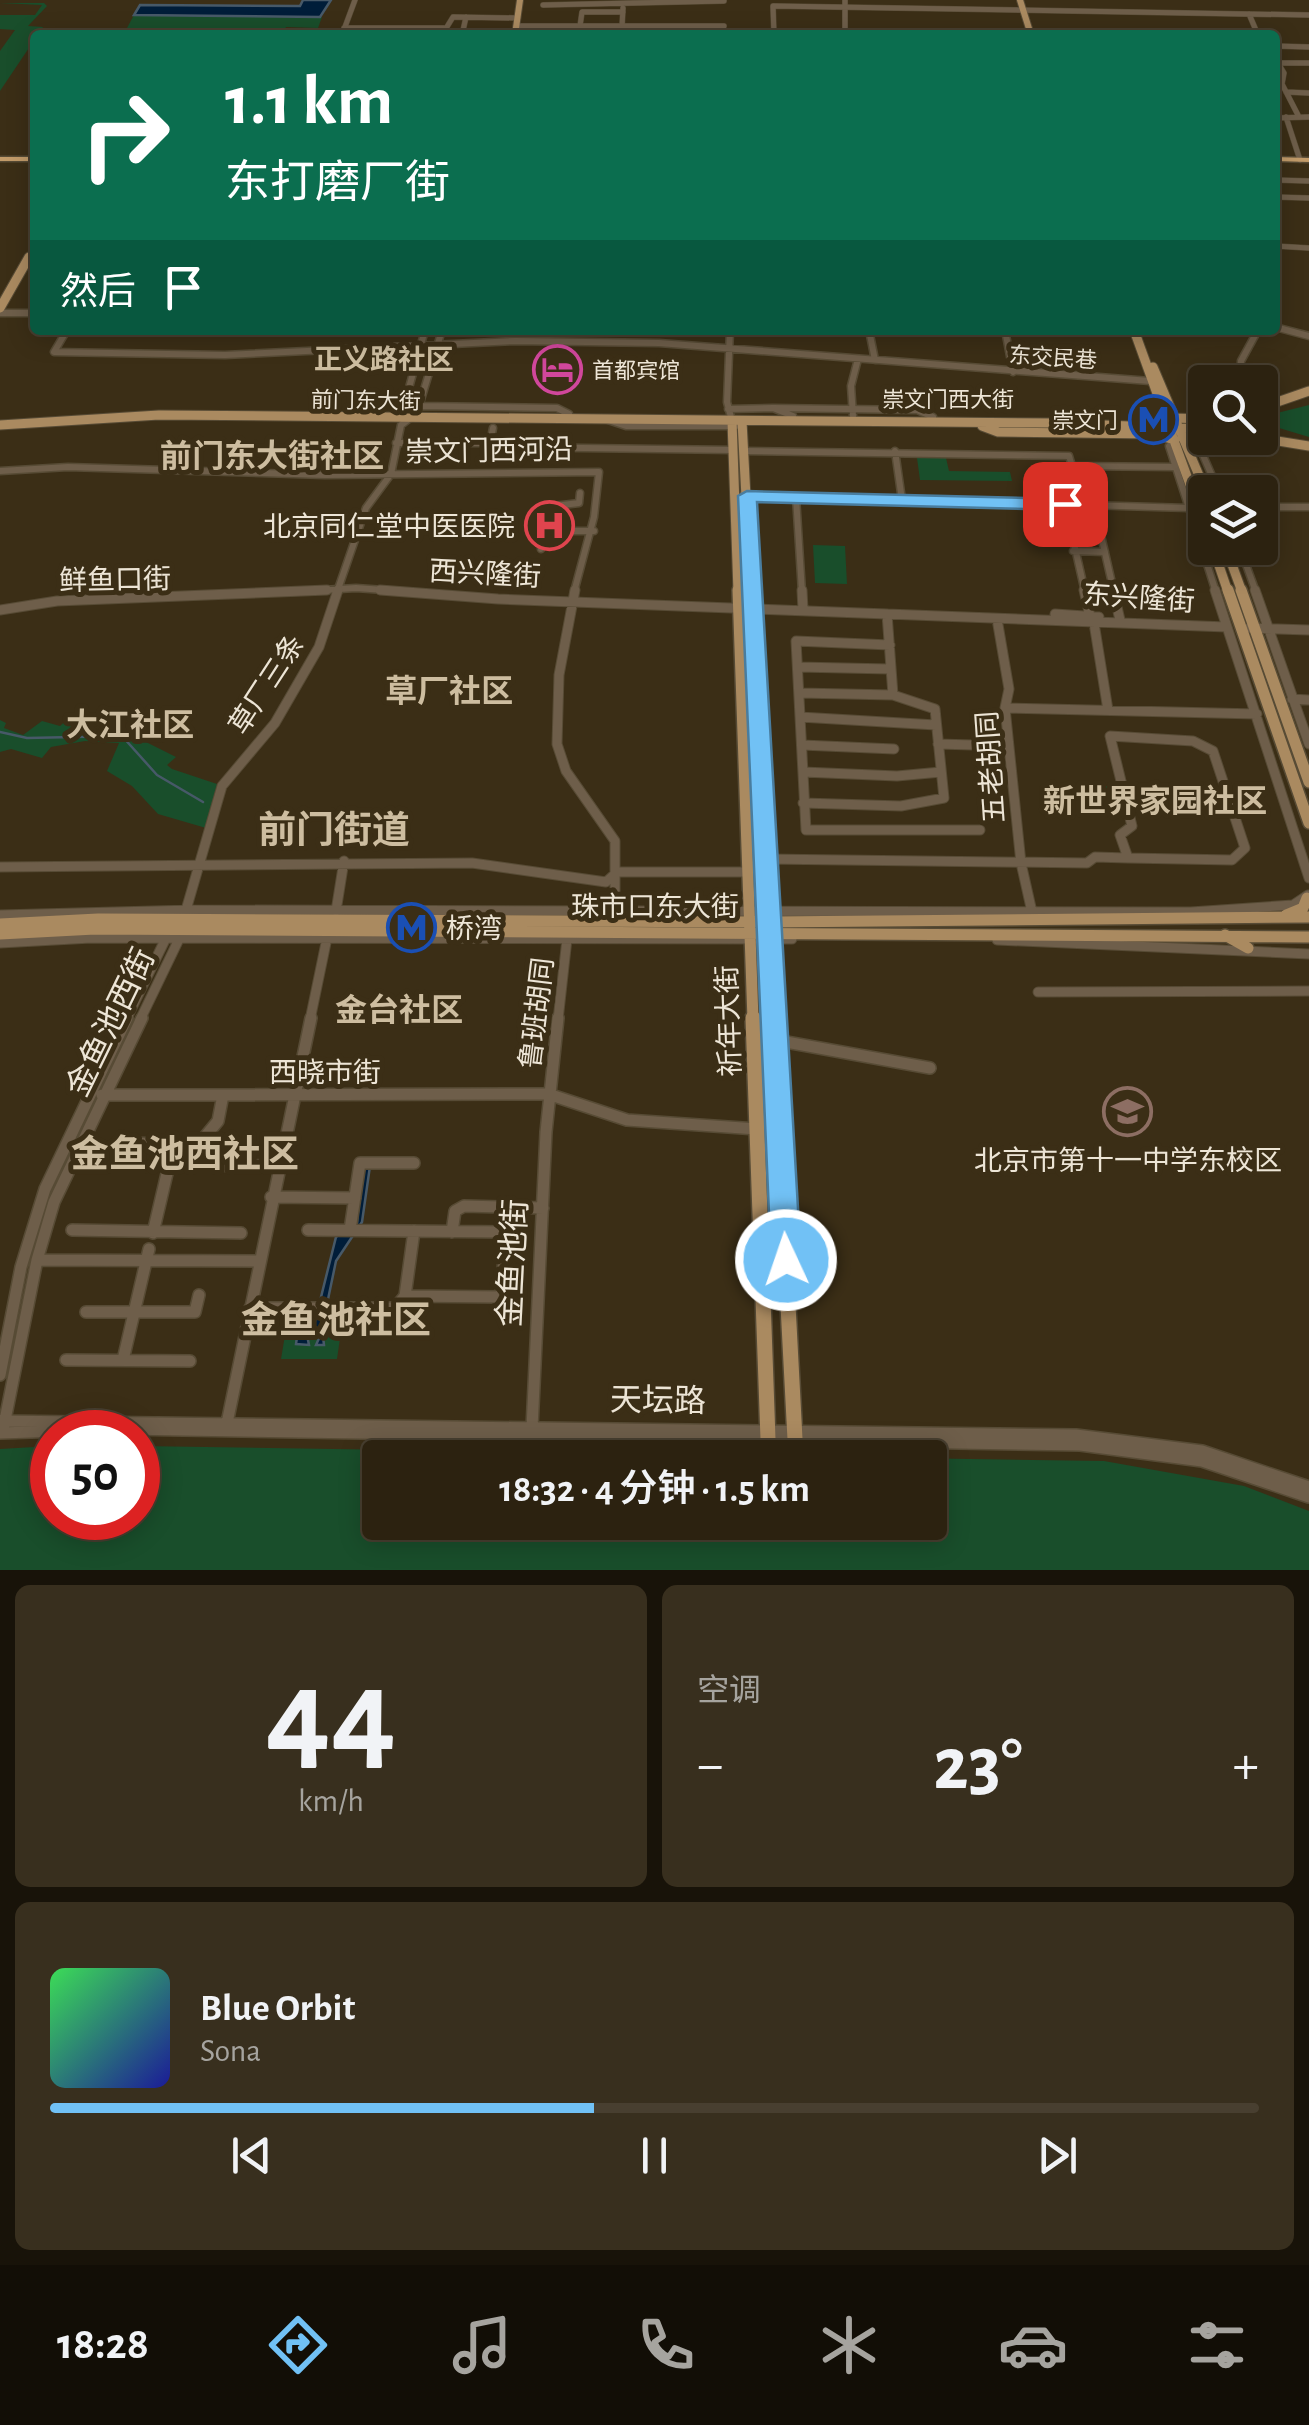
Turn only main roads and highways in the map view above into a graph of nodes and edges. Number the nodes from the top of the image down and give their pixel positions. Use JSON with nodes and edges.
{"nodes":[{"id":1,"x":520,"y":0,"type":"edge"},
{"id":2,"x":1020,"y":4,"type":"edge"},
{"id":3,"x":516,"y":26,"type":"edge"},
{"id":4,"x":1029,"y":30,"type":"edge"},
{"id":5,"x":0,"y":155,"type":"edge"},
{"id":6,"x":30,"y":155,"type":"edge"},
{"id":7,"x":1306,"y":161,"type":"edge"},
{"id":8,"x":1280,"y":162,"type":"edge"},
{"id":9,"x":30,"y":256,"type":"edge"},
{"id":10,"x":0,"y":310,"type":"edge"},
{"id":11,"x":1138,"y":335,"type":"edge"},
{"id":12,"x":1139,"y":335,"type":"edge"},
{"id":13,"x":1309,"y":395,"type":"edge"},
{"id":14,"x":1278,"y":406,"type":"edge"},
{"id":15,"x":404,"y":415,"type":"junction"},
{"id":16,"x":790,"y":418,"type":"junction"},
{"id":17,"x":735,"y":420,"type":"junction"},
{"id":18,"x":0,"y":422,"type":"edge"},
{"id":19,"x":973,"y":422,"type":"junction"},
{"id":20,"x":1188,"y":422,"type":"edge"},
{"id":21,"x":1173,"y":427,"type":"junction"},
{"id":22,"x":1188,"y":427,"type":"edge"},
{"id":23,"x":1278,"y":435,"type":"edge"},
{"id":24,"x":1278,"y":440,"type":"edge"},
{"id":25,"x":1309,"y":444,"type":"edge"},
{"id":26,"x":1200,"y":475,"type":"edge"},
{"id":27,"x":1188,"y":485,"type":"edge"},
{"id":28,"x":741,"y":495,"type":"junction"},
{"id":29,"x":1218,"y":565,"type":"edge"},
{"id":30,"x":1232,"y":565,"type":"edge"},
{"id":31,"x":1303,"y":786,"type":"edge"},
{"id":32,"x":1288,"y":806,"type":"road end"},
{"id":33,"x":1309,"y":823,"type":"edge"},
{"id":34,"x":1308,"y":896,"type":"edge"},
{"id":35,"x":615,"y":910,"type":"road end"},
{"id":36,"x":1192,"y":912,"type":"road end"},
{"id":37,"x":1309,"y":917,"type":"edge"},
{"id":38,"x":1277,"y":918,"type":"junction"},
{"id":39,"x":1293,"y":918,"type":"junction"},
{"id":40,"x":204,"y":920,"type":"junction"},
{"id":41,"x":647,"y":922,"type":"junction"},
{"id":42,"x":0,"y":924,"type":"edge"},
{"id":43,"x":749,"y":925,"type":"junction"},
{"id":44,"x":769,"y":925,"type":"junction"},
{"id":45,"x":1224,"y":927,"type":"junction"},
{"id":46,"x":165,"y":932,"type":"junction"},
{"id":47,"x":1183,"y":933,"type":"junction"},
{"id":48,"x":0,"y":934,"type":"edge"},
{"id":49,"x":1303,"y":936,"type":"edge"},
{"id":50,"x":1158,"y":944,"type":"road end"},
{"id":51,"x":1248,"y":948,"type":"road end"},
{"id":52,"x":768,"y":1434,"type":"road end"},
{"id":53,"x":795,"y":1434,"type":"road end"}],
"edges":[{"from":1,"to":3,"type":"main road"},
{"from":2,"to":4,"type":"main road"},
{"from":5,"to":6,"type":"highway"},
{"from":7,"to":8,"type":"highway"},
{"from":9,"to":10,"type":"main road"},
{"from":11,"to":21,"type":"main road"},
{"from":12,"to":21,"type":"main road"},
{"from":13,"to":14,"type":"main road"},
{"from":15,"to":17,"type":"main road","name":"前门东大街"},
{"from":15,"to":17,"type":"main road","name":"前门东大街"},
{"from":15,"to":18,"type":"main road","name":"前门东大街"},
{"from":16,"to":17,"type":"main road","name":"崇文门西大街"},
{"from":16,"to":17,"type":"main road"},
{"from":16,"to":19,"type":"main road","name":"崇文门西大街"},
{"from":16,"to":21,"type":"main road","name":"崇文门西大街"},
{"from":17,"to":28,"type":"main road","name":"祈年大街"},
{"from":19,"to":21,"type":"main road","name":"崇文门西大街"},
{"from":19,"to":21,"type":"main road"},
{"from":20,"to":21,"type":"main road"},
{"from":21,"to":22,"type":"main road"},
{"from":21,"to":26,"type":"main road"},
{"from":21,"to":27,"type":"main road"},
{"from":23,"to":25,"type":"main road"},
{"from":24,"to":25,"type":"main road"},
{"from":28,"to":43,"type":"main road","name":"祈年大街"},
{"from":28,"to":44,"type":"main road","name":"祈年大街"},
{"from":29,"to":31,"type":"main road"},
{"from":30,"to":31,"type":"main road"},
{"from":31,"to":32,"type":"main road"},
{"from":31,"to":33,"type":"main road"},
{"from":34,"to":38,"type":"main road"},
{"from":35,"to":41,"type":"main road"},
{"from":36,"to":45,"type":"main road"},
{"from":37,"to":39,"type":"main road","name":"珠市口东大街"},
{"from":38,"to":39,"type":"main road","name":"珠市口东大街"},
{"from":38,"to":45,"type":"main road","name":"珠市口东大街"},
{"from":39,"to":49,"type":"main road"},
{"from":40,"to":41,"type":"main road","name":"珠市口东大街"},
{"from":40,"to":46,"type":"main road","name":"珠市口东大街"},
{"from":40,"to":46,"type":"main road"},
{"from":41,"to":43,"type":"main road","name":"珠市口东大街"},
{"from":42,"to":46,"type":"main road","name":"珠市口东大街"},
{"from":43,"to":44,"type":"main road","name":"珠市口东大街"},
{"from":43,"to":46,"type":"main road","name":"珠市口东大街"},
{"from":43,"to":52,"type":"main road","name":"祈年大街"},
{"from":44,"to":45,"type":"main road","name":"珠市口东大街"},
{"from":44,"to":47,"type":"main road","name":"珠市口东大街"},
{"from":44,"to":53,"type":"main road","name":"祈年大街"},
{"from":45,"to":47,"type":"main road","name":"珠市口东大街"},
{"from":45,"to":49,"type":"main road","name":"珠市口东大街"},
{"from":45,"to":51,"type":"main road"},
{"from":46,"to":48,"type":"main road","name":"珠市口东大街"},
{"from":47,"to":50,"type":"main road"}]}
